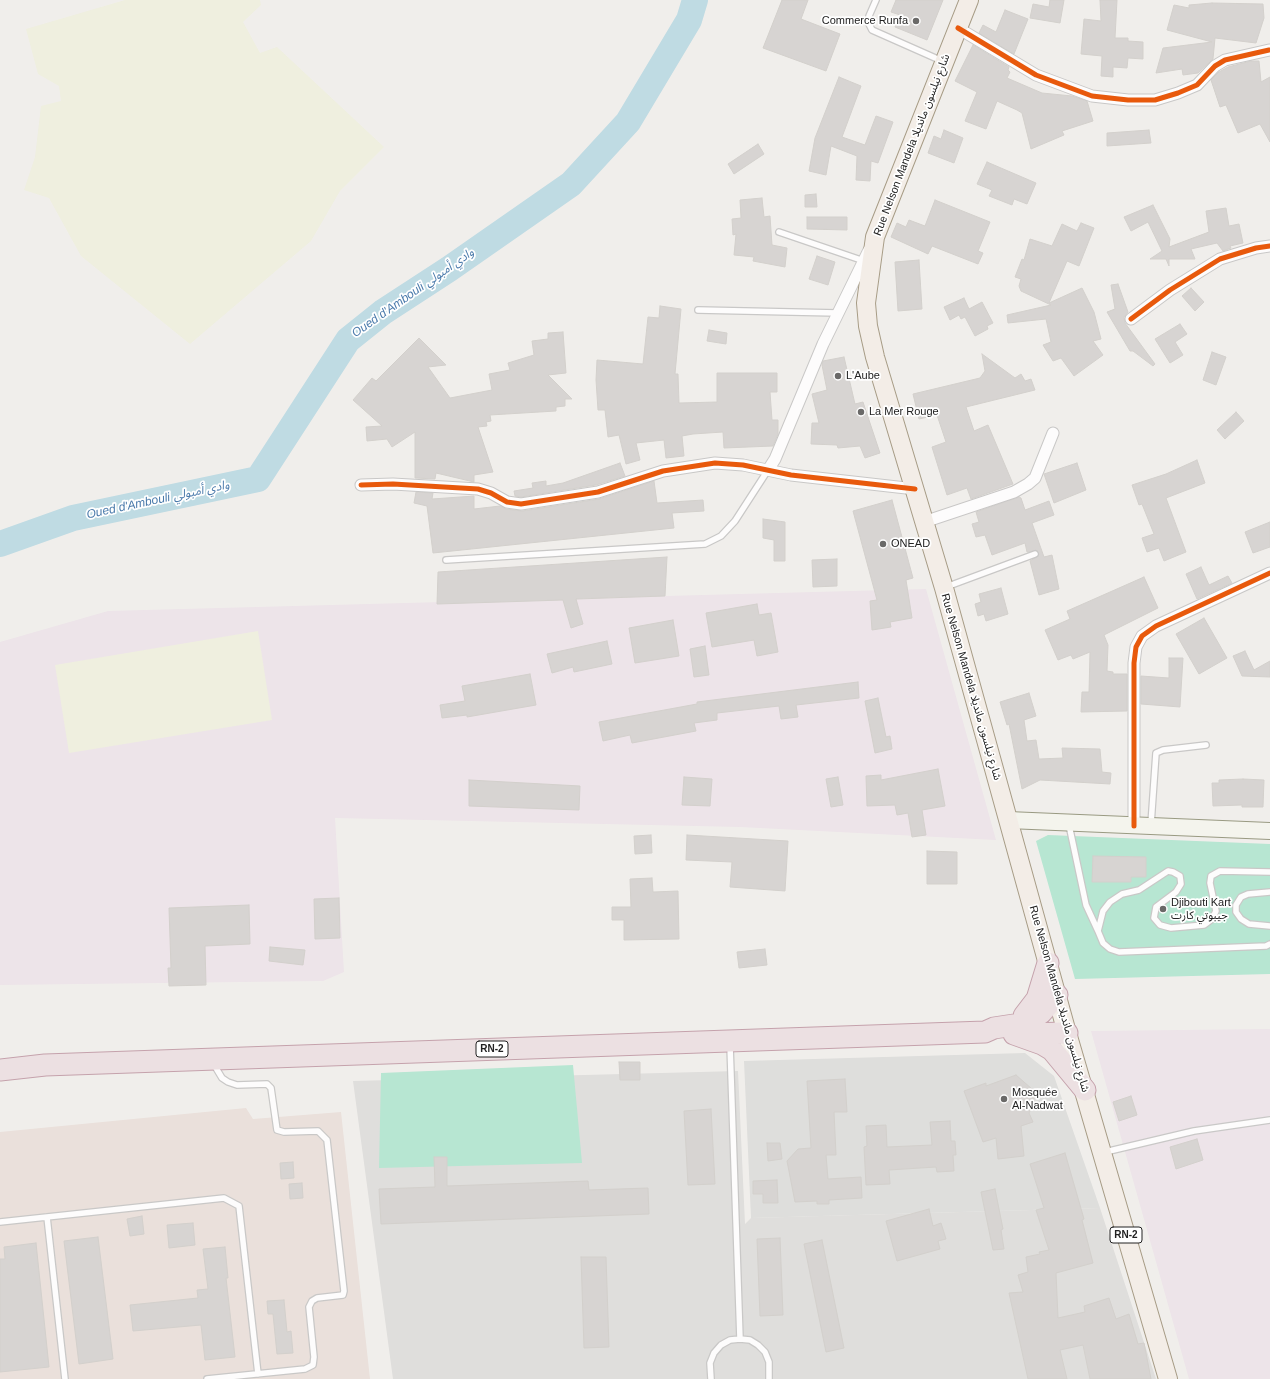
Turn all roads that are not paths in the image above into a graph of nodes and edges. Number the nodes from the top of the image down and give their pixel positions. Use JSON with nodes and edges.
{"nodes":[{"id":1,"x":876,"y":0,"type":"edge"},
{"id":2,"x":969,"y":0,"type":"edge"},
{"id":3,"x":958,"y":28,"type":"junction"},
{"id":4,"x":1270,"y":52,"type":"edge"},
{"id":5,"x":944,"y":62,"type":"junction"},
{"id":6,"x":779,"y":232,"type":"dead end"},
{"id":7,"x":875,"y":237,"type":"junction"},
{"id":8,"x":1270,"y":246,"type":"edge"},
{"id":9,"x":864,"y":261,"type":"junction"},
{"id":10,"x":698,"y":310,"type":"dead end"},
{"id":11,"x":838,"y":313,"type":"junction"},
{"id":12,"x":1132,"y":319,"type":"dead end"},
{"id":13,"x":1053,"y":433,"type":"dead end"},
{"id":14,"x":768,"y":470,"type":"junction"},
{"id":15,"x":361,"y":485,"type":"dead end"},
{"id":16,"x":915,"y":490,"type":"junction"},
{"id":17,"x":924,"y":522,"type":"junction"},
{"id":18,"x":1036,"y":554,"type":"dead end"},
{"id":19,"x":446,"y":560,"type":"dead end"},
{"id":20,"x":1270,"y":573,"type":"edge"},
{"id":21,"x":944,"y":588,"type":"junction"},
{"id":22,"x":1206,"y":745,"type":"dead end"},
{"id":23,"x":1008,"y":820,"type":"junction"},
{"id":24,"x":1068,"y":823,"type":"junction"},
{"id":25,"x":1134,"y":826,"type":"junction"},
{"id":26,"x":1151,"y":826,"type":"junction"},
{"id":27,"x":1270,"y":831,"type":"edge"},
{"id":28,"x":1270,"y":872,"type":"edge"},
{"id":29,"x":1270,"y":892,"type":"edge"},
{"id":30,"x":1270,"y":926,"type":"edge"},
{"id":31,"x":1098,"y":931,"type":"junction"},
{"id":32,"x":1270,"y":944,"type":"edge"},
{"id":33,"x":1048,"y":963,"type":"junction"},
{"id":34,"x":1057,"y":995,"type":"junction"},
{"id":35,"x":1012,"y":1030,"type":"junction"},
{"id":36,"x":1067,"y":1033,"type":"junction"},
{"id":37,"x":730,"y":1040,"type":"junction"},
{"id":38,"x":211,"y":1059,"type":"junction"},
{"id":39,"x":0,"y":1070,"type":"edge"},
{"id":40,"x":1084,"y":1090,"type":"junction"},
{"id":41,"x":1270,"y":1120,"type":"edge"},
{"id":42,"x":1103,"y":1153,"type":"junction"},
{"id":43,"x":47,"y":1217,"type":"junction"},
{"id":44,"x":0,"y":1222,"type":"edge"},
{"id":45,"x":740,"y":1339,"type":"junction"},
{"id":46,"x":258,"y":1374,"type":"junction"},
{"id":47,"x":65,"y":1379,"type":"edge"},
{"id":48,"x":207,"y":1379,"type":"edge"},
{"id":49,"x":711,"y":1379,"type":"edge"},
{"id":50,"x":769,"y":1379,"type":"edge"},
{"id":51,"x":1168,"y":1379,"type":"edge"}],
"edges":[{"from":1,"to":5,"type":"lane"},
{"from":2,"to":3,"type":"main road","name":"Rue Nelson Mandela شارع نيلسون مانديلا"},
{"from":3,"to":4,"type":"street"},
{"from":3,"to":5,"type":"main road","name":"Rue Nelson Mandela شارع نيلسون مانديلا"},
{"from":5,"to":7,"type":"main road","name":"Rue Nelson Mandela شارع نيلسون مانديلا"},
{"from":6,"to":9,"type":"lane"},
{"from":7,"to":9,"type":"street"},
{"from":7,"to":16,"type":"main road","name":"Rue Nelson Mandela شارع نيلسون مانديلا"},
{"from":8,"to":12,"type":"street"},
{"from":9,"to":11,"type":"street"},
{"from":10,"to":11,"type":"lane"},
{"from":11,"to":14,"type":"street"},
{"from":13,"to":17,"type":"street"},
{"from":14,"to":15,"type":"street"},
{"from":14,"to":16,"type":"street"},
{"from":14,"to":19,"type":"lane"},
{"from":16,"to":17,"type":"main road","name":"Rue Nelson Mandela شارع نيلسون مانديلا"},
{"from":17,"to":21,"type":"main road","name":"Rue Nelson Mandela شارع نيلسون مانديلا"},
{"from":18,"to":21,"type":"lane"},
{"from":20,"to":25,"type":"street"},
{"from":21,"to":23,"type":"main road","name":"Rue Nelson Mandela شارع نيلسون مانديلا"},
{"from":22,"to":26,"type":"lane"},
{"from":23,"to":24,"type":"street"},
{"from":23,"to":33,"type":"main road","name":"Rue Nelson Mandela شارع نيلسون مانديلا"},
{"from":24,"to":25,"type":"street"},
{"from":24,"to":31,"type":"lane"},
{"from":25,"to":26,"type":"street"},
{"from":26,"to":27,"type":"street"},
{"from":28,"to":31,"type":"lane"},
{"from":29,"to":30,"type":"lane"},
{"from":31,"to":32,"type":"lane"},
{"from":33,"to":34,"type":"main road","name":"Rue Nelson Mandela شارع نيلسون مانديلا"},
{"from":33,"to":35,"type":"highway"},
{"from":34,"to":35,"type":"highway","number":"RN-2"},
{"from":34,"to":36,"type":"main road","name":"Rue Nelson Mandela شارع نيلسون مانديلا"},
{"from":35,"to":36,"type":"highway","number":"RN-2"},
{"from":35,"to":37,"type":"highway","number":"RN-2"},
{"from":35,"to":40,"type":"highway"},
{"from":36,"to":40,"type":"main road","name":"Rue Nelson Mandela شارع نيلسون مانديلا","number":"RN-2"},
{"from":37,"to":38,"type":"highway","number":"RN-2"},
{"from":37,"to":45,"type":"lane"},
{"from":38,"to":39,"type":"highway","number":"RN-2"},
{"from":38,"to":46,"type":"lane"},
{"from":40,"to":42,"type":"main road","name":"Rue Nelson Mandela شارع نيلسون مانديلا","number":"RN-2"},
{"from":41,"to":42,"type":"lane"},
{"from":42,"to":51,"type":"main road","name":"Rue Nelson Mandela شارع نيلسون مانديلا","number":"RN-2"},
{"from":43,"to":44,"type":"lane"},
{"from":43,"to":46,"type":"lane"},
{"from":43,"to":47,"type":"lane"},
{"from":45,"to":49,"type":"lane"},
{"from":45,"to":50,"type":"lane"},
{"from":46,"to":48,"type":"lane"}]}
